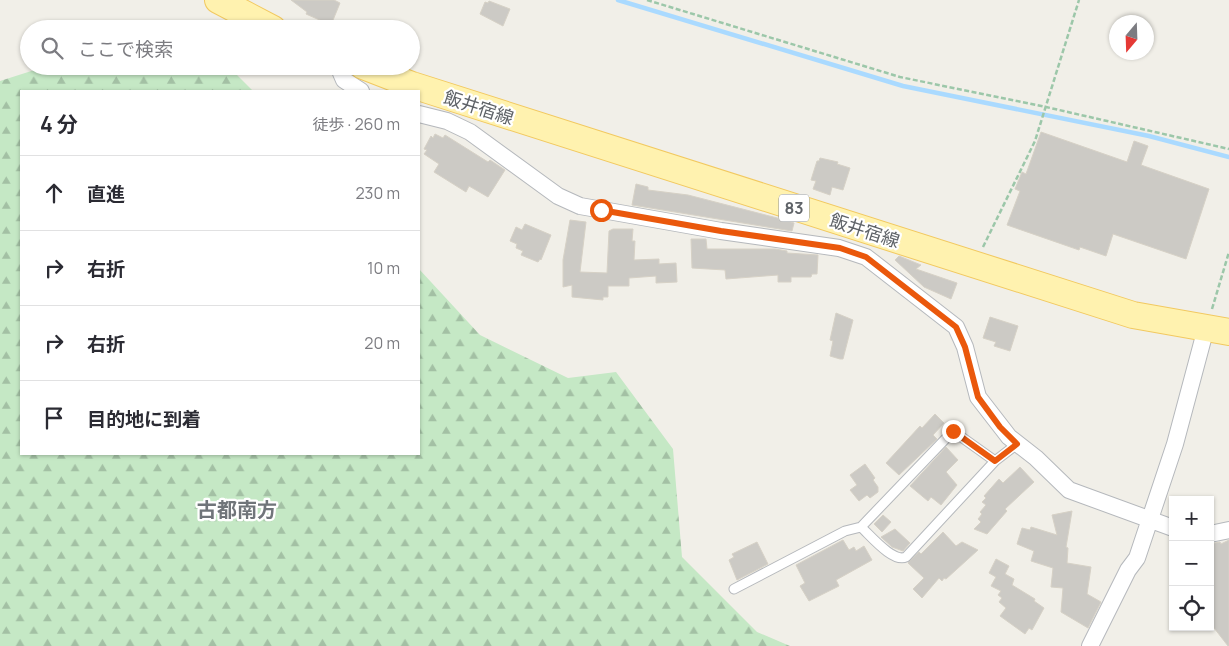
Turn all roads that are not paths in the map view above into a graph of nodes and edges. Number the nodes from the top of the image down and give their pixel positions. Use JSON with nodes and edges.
{"nodes":[{"id":1,"x":233,"y":4,"type":"edge"},
{"id":2,"x":259,"y":20,"type":"edge"},
{"id":3,"x":342,"y":75,"type":"edge"},
{"id":4,"x":386,"y":75,"type":"edge"},
{"id":5,"x":359,"y":90,"type":"edge"},
{"id":6,"x":420,"y":114,"type":"edge"},
{"id":7,"x":1218,"y":330,"type":"edge"},
{"id":8,"x":1017,"y":444,"type":"junction"},
{"id":9,"x":995,"y":461,"type":"junction"},
{"id":10,"x":1149,"y":521,"type":"junction"},
{"id":11,"x":861,"y":527,"type":"junction"},
{"id":12,"x":1169,"y":527,"type":"edge"},
{"id":13,"x":1229,"y":530,"type":"edge"},
{"id":14,"x":1214,"y":533,"type":"edge"},
{"id":15,"x":734,"y":589,"type":"dead end"},
{"id":16,"x":1090,"y":646,"type":"edge"}],
"edges":[{"from":1,"to":2,"type":"main road"},
{"from":3,"to":5,"type":"street"},
{"from":4,"to":7,"type":"main road","name":"飯井宿線","number":"83"},
{"from":6,"to":8,"type":"street"},
{"from":7,"to":10,"type":"street"},
{"from":8,"to":9,"type":"lane"},
{"from":8,"to":10,"type":"street"},
{"from":9,"to":11,"type":"lane"},
{"from":9,"to":11,"type":"lane"},
{"from":10,"to":12,"type":"street"},
{"from":10,"to":16,"type":"street"},
{"from":11,"to":15,"type":"lane"},
{"from":13,"to":14,"type":"street"}]}
